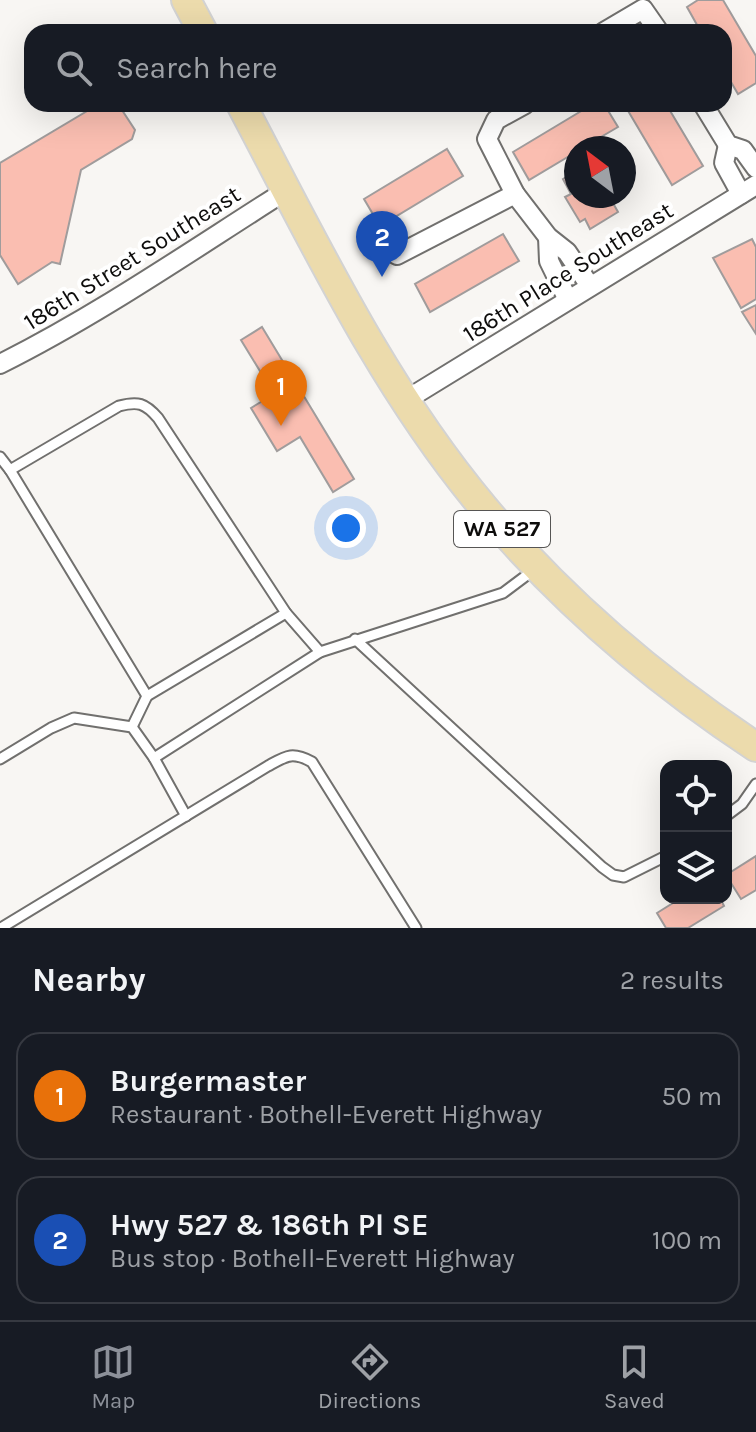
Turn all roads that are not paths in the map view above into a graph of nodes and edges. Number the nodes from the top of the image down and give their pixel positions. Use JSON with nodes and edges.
{"nodes":[{"id":1,"x":186,"y":0,"type":"edge"},
{"id":2,"x":199,"y":24,"type":"edge"},
{"id":3,"x":618,"y":24,"type":"edge"},
{"id":4,"x":653,"y":24,"type":"edge"},
{"id":5,"x":245,"y":112,"type":"edge"},
{"id":6,"x":510,"y":112,"type":"edge"},
{"id":7,"x":708,"y":112,"type":"edge"},
{"id":8,"x":728,"y":145,"type":"junction"},
{"id":9,"x":756,"y":168,"type":"edge"},
{"id":10,"x":287,"y":190,"type":"junction"},
{"id":11,"x":751,"y":190,"type":"edge"},
{"id":12,"x":515,"y":194,"type":"junction"},
{"id":13,"x":548,"y":237,"type":"junction"},
{"id":14,"x":397,"y":255,"type":"dead end"},
{"id":15,"x":590,"y":286,"type":"junction"},
{"id":16,"x":568,"y":300,"type":"junction"},
{"id":17,"x":0,"y":364,"type":"edge"},
{"id":18,"x":406,"y":400,"type":"junction"},
{"id":19,"x":0,"y":457,"type":"edge"},
{"id":20,"x":10,"y":470,"type":"junction"},
{"id":21,"x":538,"y":567,"type":"junction"},
{"id":22,"x":286,"y":613,"type":"junction"},
{"id":23,"x":355,"y":639,"type":"junction"},
{"id":24,"x":320,"y":652,"type":"junction"},
{"id":25,"x":147,"y":696,"type":"junction"},
{"id":26,"x":132,"y":727,"type":"junction"},
{"id":27,"x":756,"y":747,"type":"edge"},
{"id":28,"x":154,"y":758,"type":"junction"},
{"id":29,"x":0,"y":759,"type":"edge"},
{"id":30,"x":756,"y":784,"type":"edge"},
{"id":31,"x":732,"y":812,"type":"edge"},
{"id":32,"x":186,"y":816,"type":"junction"},
{"id":33,"x":660,"y":859,"type":"edge"},
{"id":34,"x":1,"y":928,"type":"edge"},
{"id":35,"x":416,"y":928,"type":"edge"}],
"edges":[{"from":1,"to":2,"type":"main road"},
{"from":3,"to":4,"type":"street"},
{"from":5,"to":10,"type":"main road","number":"WA 527"},
{"from":6,"to":12,"type":"street"},
{"from":7,"to":8,"type":"street"},
{"from":8,"to":9,"type":"street"},
{"from":8,"to":11,"type":"street"},
{"from":10,"to":17,"type":"street","name":"186th Street Southeast"},
{"from":10,"to":18,"type":"main road","number":"WA 527"},
{"from":11,"to":15,"type":"street","name":"186th Place Southeast"},
{"from":12,"to":13,"type":"street"},
{"from":12,"to":14,"type":"street"},
{"from":13,"to":15,"type":"street"},
{"from":13,"to":16,"type":"street"},
{"from":15,"to":16,"type":"street","name":"186th Place Southeast"},
{"from":16,"to":18,"type":"street","name":"186th Place Southeast"},
{"from":18,"to":21,"type":"main road","number":"WA 527"},
{"from":19,"to":20,"type":"lane"},
{"from":20,"to":22,"type":"lane"},
{"from":20,"to":25,"type":"lane"},
{"from":21,"to":23,"type":"lane"},
{"from":21,"to":27,"type":"main road","number":"WA 527"},
{"from":22,"to":24,"type":"lane"},
{"from":22,"to":25,"type":"lane"},
{"from":23,"to":24,"type":"lane"},
{"from":23,"to":33,"type":"lane"},
{"from":24,"to":28,"type":"lane"},
{"from":25,"to":26,"type":"lane"},
{"from":26,"to":28,"type":"lane"},
{"from":26,"to":29,"type":"lane"},
{"from":28,"to":32,"type":"lane"},
{"from":30,"to":31,"type":"lane"},
{"from":32,"to":34,"type":"lane"},
{"from":32,"to":35,"type":"lane"}]}
